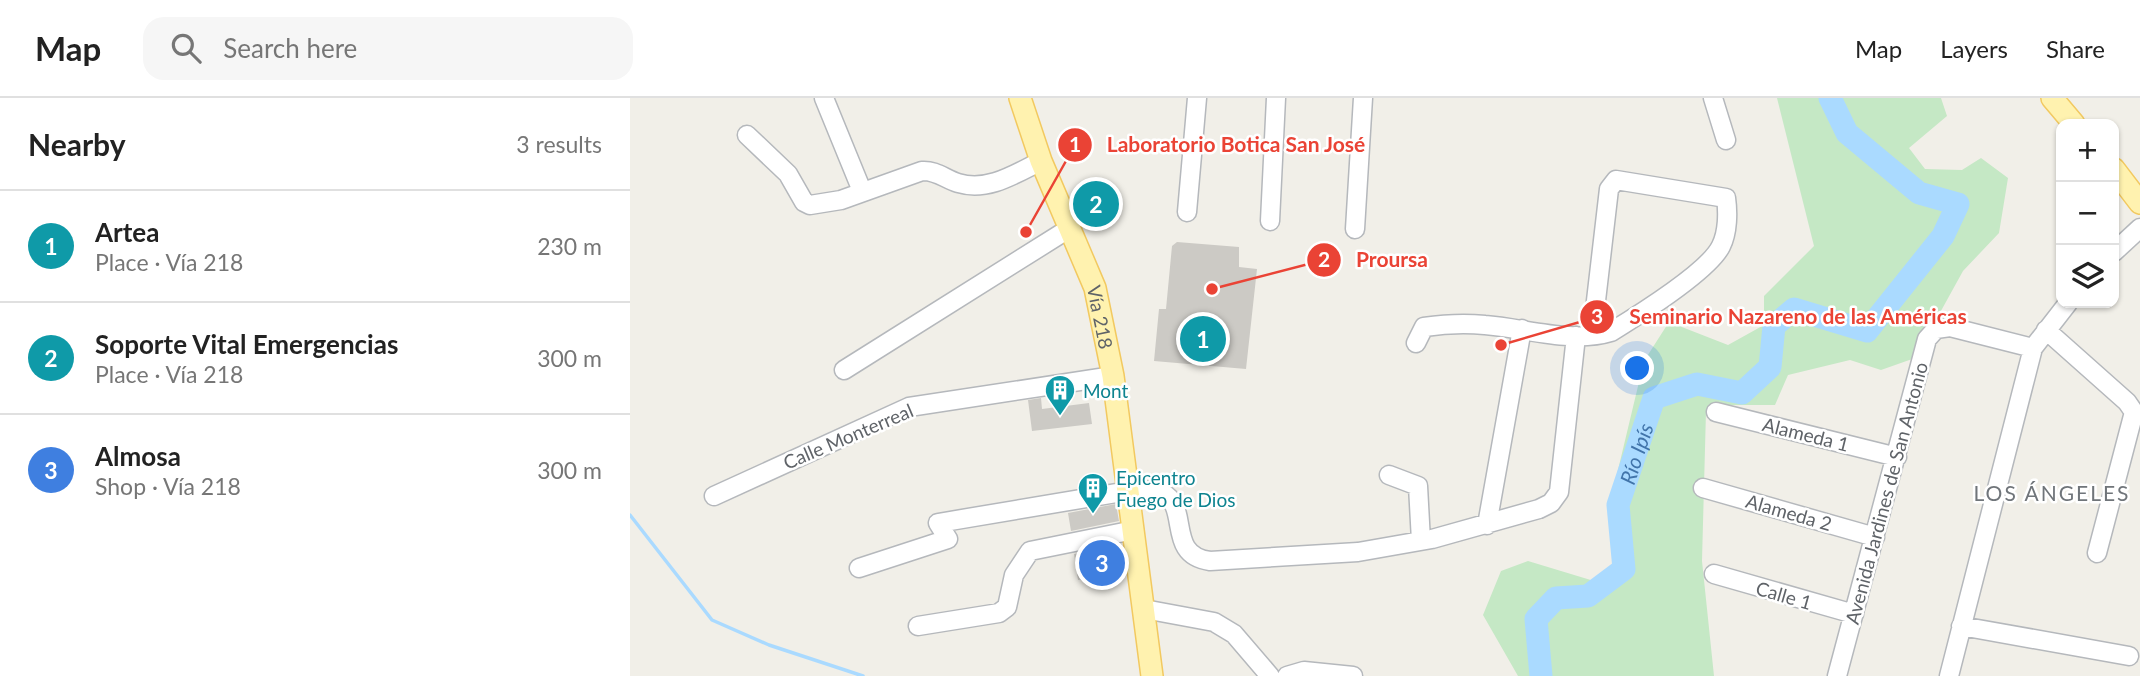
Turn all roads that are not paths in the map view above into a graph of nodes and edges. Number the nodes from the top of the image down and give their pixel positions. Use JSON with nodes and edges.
{"nodes":[{"id":1,"x":824,"y":98,"type":"edge"},
{"id":2,"x":1020,"y":98,"type":"edge"},
{"id":3,"x":1198,"y":98,"type":"edge"},
{"id":4,"x":1276,"y":98,"type":"edge"},
{"id":5,"x":1363,"y":98,"type":"edge"},
{"id":6,"x":1713,"y":98,"type":"edge"},
{"id":7,"x":2052,"y":98,"type":"edge"},
{"id":8,"x":2070,"y":119,"type":"edge"},
{"id":9,"x":747,"y":135,"type":"dead end"},
{"id":10,"x":1726,"y":140,"type":"dead end"},
{"id":11,"x":1041,"y":161,"type":"junction"},
{"id":12,"x":2119,"y":175,"type":"edge"},
{"id":13,"x":862,"y":191,"type":"junction"},
{"id":14,"x":2139,"y":200,"type":"edge"},
{"id":15,"x":1187,"y":212,"type":"dead end"},
{"id":16,"x":1270,"y":221,"type":"dead end"},
{"id":17,"x":1070,"y":228,"type":"junction"},
{"id":18,"x":2140,"y":228,"type":"edge"},
{"id":19,"x":1355,"y":229,"type":"dead end"},
{"id":20,"x":2119,"y":247,"type":"edge"},
{"id":21,"x":2064,"y":308,"type":"edge"},
{"id":22,"x":1522,"y":329,"type":"junction"},
{"id":23,"x":2046,"y":330,"type":"junction"},
{"id":24,"x":1584,"y":335,"type":"junction"},
{"id":25,"x":1416,"y":343,"type":"dead end"},
{"id":26,"x":2033,"y":348,"type":"junction"},
{"id":27,"x":844,"y":370,"type":"dead end"},
{"id":28,"x":1113,"y":376,"type":"junction"},
{"id":29,"x":1716,"y":411,"type":"dead end"},
{"id":30,"x":1897,"y":457,"type":"junction"},
{"id":31,"x":1389,"y":475,"type":"dead end"},
{"id":32,"x":1703,"y":488,"type":"dead end"},
{"id":33,"x":1128,"y":491,"type":"junction"},
{"id":34,"x":714,"y":496,"type":"dead end"},
{"id":35,"x":1486,"y":525,"type":"junction"},
{"id":36,"x":1134,"y":530,"type":"junction"},
{"id":37,"x":1875,"y":537,"type":"junction"},
{"id":38,"x":1421,"y":541,"type":"junction"},
{"id":39,"x":2097,"y":553,"type":"dead end"},
{"id":40,"x":859,"y":568,"type":"dead end"},
{"id":41,"x":1714,"y":574,"type":"dead end"},
{"id":42,"x":1144,"y":609,"type":"junction"},
{"id":43,"x":1854,"y":614,"type":"junction"},
{"id":44,"x":918,"y":626,"type":"dead end"},
{"id":45,"x":1961,"y":626,"type":"junction"},
{"id":46,"x":2129,"y":656,"type":"dead end"},
{"id":47,"x":1152,"y":676,"type":"edge"},
{"id":48,"x":1270,"y":676,"type":"edge"},
{"id":49,"x":1287,"y":676,"type":"edge"},
{"id":50,"x":1353,"y":676,"type":"edge"},
{"id":51,"x":1837,"y":676,"type":"edge"},
{"id":52,"x":1949,"y":676,"type":"edge"}],
"edges":[{"from":1,"to":13,"type":"street"},
{"from":2,"to":11,"type":"main road","name":"Vía 218"},
{"from":3,"to":15,"type":"street"},
{"from":4,"to":16,"type":"street"},
{"from":5,"to":19,"type":"street"},
{"from":6,"to":10,"type":"street"},
{"from":7,"to":8,"type":"main road"},
{"from":9,"to":13,"type":"street"},
{"from":11,"to":13,"type":"street"},
{"from":11,"to":17,"type":"main road","name":"Vía 218"},
{"from":12,"to":14,"type":"main road"},
{"from":17,"to":27,"type":"street"},
{"from":17,"to":28,"type":"main road","name":"Vía 218"},
{"from":18,"to":20,"type":"street"},
{"from":21,"to":23,"type":"street"},
{"from":22,"to":24,"type":"street"},
{"from":22,"to":25,"type":"street"},
{"from":22,"to":35,"type":"street"},
{"from":23,"to":26,"type":"street"},
{"from":23,"to":39,"type":"street"},
{"from":24,"to":24,"type":"street"},
{"from":24,"to":35,"type":"street"},
{"from":26,"to":30,"type":"street","name":"Avenida Jardines de San Antonio"},
{"from":26,"to":45,"type":"street"},
{"from":28,"to":33,"type":"main road","name":"Vía 218"},
{"from":28,"to":34,"type":"street","name":"Calle Monterreal"},
{"from":29,"to":30,"type":"street","name":"Alameda 1"},
{"from":30,"to":37,"type":"street","name":"Avenida Jardines de San Antonio"},
{"from":31,"to":38,"type":"street"},
{"from":32,"to":37,"type":"street","name":"Alameda 2"},
{"from":33,"to":36,"type":"main road","name":"Vía 218"},
{"from":33,"to":38,"type":"street"},
{"from":33,"to":40,"type":"street"},
{"from":35,"to":38,"type":"street"},
{"from":36,"to":42,"type":"main road","name":"Vía 218"},
{"from":36,"to":44,"type":"street"},
{"from":37,"to":43,"type":"street","name":"Avenida Jardines de San Antonio"},
{"from":41,"to":43,"type":"street","name":"Calle 1"},
{"from":42,"to":47,"type":"main road","name":"Vía 218"},
{"from":42,"to":48,"type":"street"},
{"from":43,"to":51,"type":"street","name":"Avenida Jardines de San Antonio"},
{"from":45,"to":46,"type":"street"},
{"from":45,"to":52,"type":"street"},
{"from":49,"to":50,"type":"street"}]}
